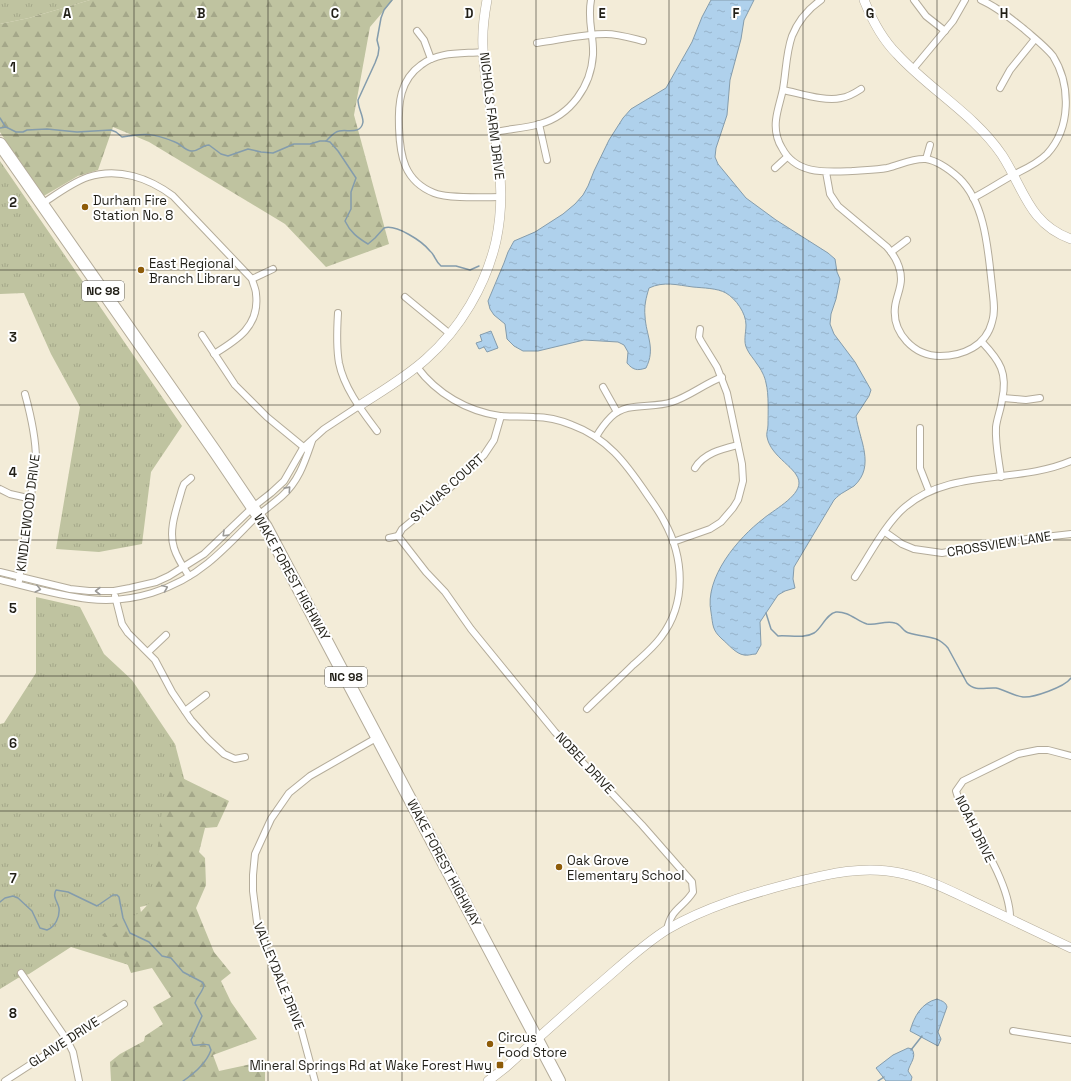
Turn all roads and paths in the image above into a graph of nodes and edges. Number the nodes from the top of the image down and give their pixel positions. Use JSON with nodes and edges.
{"nodes":[{"id":1,"x":487,"y":0,"type":"edge"},
{"id":2,"x":591,"y":0,"type":"edge"},
{"id":3,"x":821,"y":0,"type":"edge"},
{"id":4,"x":864,"y":0,"type":"edge"},
{"id":5,"x":914,"y":0,"type":"edge"},
{"id":6,"x":964,"y":0,"type":"edge"},
{"id":7,"x":981,"y":0,"type":"edge"},
{"id":8,"x":417,"y":31,"type":"dead end"},
{"id":9,"x":945,"y":31,"type":"junction"},
{"id":10,"x":592,"y":35,"type":"junction"},
{"id":11,"x":1035,"y":39,"type":"junction"},
{"id":12,"x":643,"y":41,"type":"dead end"},
{"id":13,"x":537,"y":43,"type":"dead end"},
{"id":14,"x":483,"y":52,"type":"junction"},
{"id":15,"x":431,"y":59,"type":"junction"},
{"id":16,"x":913,"y":69,"type":"junction"},
{"id":17,"x":1000,"y":88,"type":"dead end"},
{"id":18,"x":861,"y":89,"type":"dead end"},
{"id":19,"x":783,"y":90,"type":"junction"},
{"id":20,"x":1069,"y":118,"type":"edge"},
{"id":21,"x":539,"y":124,"type":"junction"},
{"id":22,"x":495,"y":132,"type":"junction"},
{"id":23,"x":0,"y":144,"type":"edge"},
{"id":24,"x":930,"y":145,"type":"dead end"},
{"id":25,"x":787,"y":157,"type":"junction"},
{"id":26,"x":926,"y":159,"type":"junction"},
{"id":27,"x":547,"y":160,"type":"dead end"},
{"id":28,"x":775,"y":168,"type":"dead end"},
{"id":29,"x":826,"y":172,"type":"junction"},
{"id":30,"x":1014,"y":175,"type":"junction"},
{"id":31,"x":501,"y":197,"type":"junction"},
{"id":32,"x":973,"y":198,"type":"junction"},
{"id":33,"x":42,"y":204,"type":"junction"},
{"id":34,"x":1071,"y":239,"type":"edge"},
{"id":35,"x":907,"y":240,"type":"dead end"},
{"id":36,"x":891,"y":252,"type":"junction"},
{"id":37,"x":273,"y":269,"type":"dead end"},
{"id":38,"x":252,"y":279,"type":"junction"},
{"id":39,"x":405,"y":297,"type":"dead end"},
{"id":40,"x":338,"y":313,"type":"dead end"},
{"id":41,"x":700,"y":329,"type":"dead end"},
{"id":42,"x":450,"y":334,"type":"junction"},
{"id":43,"x":202,"y":335,"type":"dead end"},
{"id":44,"x":982,"y":342,"type":"junction"},
{"id":45,"x":214,"y":354,"type":"junction"},
{"id":46,"x":417,"y":367,"type":"junction"},
{"id":47,"x":722,"y":377,"type":"junction"},
{"id":48,"x":603,"y":387,"type":"dead end"},
{"id":49,"x":25,"y":394,"type":"dead end"},
{"id":50,"x":1003,"y":398,"type":"junction"},
{"id":51,"x":1040,"y":398,"type":"dead end"},
{"id":52,"x":359,"y":406,"type":"junction"},
{"id":53,"x":617,"y":412,"type":"junction"},
{"id":54,"x":501,"y":416,"type":"junction"},
{"id":55,"x":920,"y":428,"type":"dead end"},
{"id":56,"x":377,"y":431,"type":"dead end"},
{"id":57,"x":596,"y":437,"type":"junction"},
{"id":58,"x":738,"y":445,"type":"junction"},
{"id":59,"x":306,"y":449,"type":"junction"},
{"id":60,"x":1071,"y":462,"type":"edge"},
{"id":61,"x":695,"y":468,"type":"dead end"},
{"id":62,"x":1001,"y":477,"type":"junction"},
{"id":63,"x":191,"y":478,"type":"dead end"},
{"id":64,"x":0,"y":489,"type":"edge"},
{"id":65,"x":929,"y":492,"type":"junction"},
{"id":66,"x":32,"y":499,"type":"junction"},
{"id":67,"x":256,"y":510,"type":"junction"},
{"id":68,"x":885,"y":532,"type":"junction"},
{"id":69,"x":1071,"y":534,"type":"edge"},
{"id":70,"x":398,"y":536,"type":"junction"},
{"id":71,"x":389,"y":538,"type":"dead end"},
{"id":72,"x":673,"y":542,"type":"junction"},
{"id":73,"x":183,"y":568,"type":"junction"},
{"id":74,"x":0,"y":572,"type":"edge"},
{"id":75,"x":189,"y":576,"type":"junction"},
{"id":76,"x":20,"y":577,"type":"junction"},
{"id":77,"x":855,"y":577,"type":"dead end"},
{"id":78,"x":0,"y":580,"type":"edge"},
{"id":79,"x":19,"y":584,"type":"junction"},
{"id":80,"x":114,"y":591,"type":"junction"},
{"id":81,"x":116,"y":599,"type":"junction"},
{"id":82,"x":166,"y":635,"type":"dead end"},
{"id":83,"x":148,"y":652,"type":"junction"},
{"id":84,"x":206,"y":695,"type":"dead end"},
{"id":85,"x":587,"y":709,"type":"dead end"},
{"id":86,"x":185,"y":711,"type":"junction"},
{"id":87,"x":378,"y":737,"type":"junction"},
{"id":88,"x":1071,"y":756,"type":"edge"},
{"id":89,"x":245,"y":757,"type":"dead end"},
{"id":90,"x":1010,"y":919,"type":"junction"},
{"id":91,"x":667,"y":930,"type":"junction"},
{"id":92,"x":1071,"y":948,"type":"edge"},
{"id":93,"x":21,"y":973,"type":"dead end"},
{"id":94,"x":124,"y":1004,"type":"dead end"},
{"id":95,"x":1013,"y":1030,"type":"dead end"},
{"id":96,"x":537,"y":1039,"type":"junction"},
{"id":97,"x":66,"y":1040,"type":"junction"},
{"id":98,"x":1071,"y":1040,"type":"edge"},
{"id":99,"x":5,"y":1081,"type":"edge"},
{"id":100,"x":79,"y":1081,"type":"edge"},
{"id":101,"x":315,"y":1081,"type":"edge"},
{"id":102,"x":488,"y":1081,"type":"edge"},
{"id":103,"x":559,"y":1081,"type":"edge"}],
"edges":[{"from":1,"to":14,"type":"street","name":"NICHOLS FARM DRIVE"},
{"from":2,"to":10,"type":"street"},
{"from":3,"to":19,"type":"street"},
{"from":4,"to":16,"type":"street"},
{"from":5,"to":9,"type":"street"},
{"from":6,"to":9,"type":"street"},
{"from":7,"to":11,"type":"street"},
{"from":8,"to":15,"type":"street"},
{"from":9,"to":16,"type":"street"},
{"from":10,"to":12,"type":"street"},
{"from":10,"to":13,"type":"street"},
{"from":10,"to":21,"type":"street"},
{"from":11,"to":17,"type":"street"},
{"from":11,"to":20,"type":"street"},
{"from":14,"to":15,"type":"street"},
{"from":14,"to":22,"type":"street","name":"NICHOLS FARM DRIVE"},
{"from":15,"to":31,"type":"street"},
{"from":16,"to":30,"type":"street"},
{"from":18,"to":19,"type":"street"},
{"from":19,"to":25,"type":"street"},
{"from":20,"to":30,"type":"street"},
{"from":21,"to":22,"type":"street"},
{"from":21,"to":27,"type":"street"},
{"from":22,"to":31,"type":"street","name":"NICHOLS FARM DRIVE"},
{"from":23,"to":33,"type":"highway","name":"WAKE FOREST HIGHWAY","number":"NC 98"},
{"from":24,"to":26,"type":"street"},
{"from":25,"to":28,"type":"street"},
{"from":25,"to":29,"type":"street"},
{"from":26,"to":29,"type":"street"},
{"from":26,"to":32,"type":"street"},
{"from":29,"to":36,"type":"street"},
{"from":30,"to":32,"type":"street"},
{"from":30,"to":34,"type":"street"},
{"from":31,"to":42,"type":"street","name":"NICHOLS FARM DRIVE"},
{"from":32,"to":44,"type":"street"},
{"from":33,"to":38,"type":"street"},
{"from":33,"to":67,"type":"highway","name":"WAKE FOREST HIGHWAY","number":"NC 98"},
{"from":35,"to":36,"type":"street"},
{"from":36,"to":44,"type":"street"},
{"from":37,"to":38,"type":"street"},
{"from":38,"to":45,"type":"street"},
{"from":39,"to":42,"type":"street"},
{"from":40,"to":52,"type":"street"},
{"from":41,"to":47,"type":"street"},
{"from":42,"to":46,"type":"street","name":"NICHOLS FARM DRIVE"},
{"from":43,"to":45,"type":"street"},
{"from":44,"to":50,"type":"street"},
{"from":45,"to":59,"type":"street"},
{"from":46,"to":52,"type":"street","name":"NICHOLS FARM DRIVE"},
{"from":46,"to":54,"type":"street"},
{"from":47,"to":53,"type":"street"},
{"from":47,"to":58,"type":"street"},
{"from":48,"to":53,"type":"street"},
{"from":49,"to":66,"type":"street","name":"KINDLEWOOD DRIVE"},
{"from":50,"to":51,"type":"street"},
{"from":50,"to":62,"type":"street"},
{"from":52,"to":56,"type":"street"},
{"from":52,"to":59,"type":"street","name":"NICHOLS FARM DRIVE"},
{"from":53,"to":57,"type":"street"},
{"from":54,"to":57,"type":"street"},
{"from":54,"to":70,"type":"street","name":"SYLVIAS COURT"},
{"from":55,"to":65,"type":"street"},
{"from":57,"to":72,"type":"street"},
{"from":58,"to":61,"type":"street"},
{"from":58,"to":72,"type":"street"},
{"from":59,"to":67,"type":"street","name":"NICHOLS FARM DRIVE"},
{"from":67,"to":59,"type":"street","name":"NICHOLS FARM DRIVE","one_way":true},
{"from":60,"to":62,"type":"street"},
{"from":62,"to":65,"type":"street"},
{"from":63,"to":73,"type":"street"},
{"from":64,"to":66,"type":"street"},
{"from":65,"to":68,"type":"street"},
{"from":66,"to":76,"type":"street","name":"KINDLEWOOD DRIVE"},
{"from":67,"to":73,"type":"street","one_way":true},
{"from":67,"to":75,"type":"street"},
{"from":67,"to":87,"type":"highway","name":"WAKE FOREST HIGHWAY","number":"NC 98"},
{"from":68,"to":69,"type":"street","name":"CROSSVIEW LANE"},
{"from":68,"to":77,"type":"street"},
{"from":70,"to":71,"type":"street"},
{"from":70,"to":91,"type":"street","name":"NOBEL DRIVE"},
{"from":72,"to":85,"type":"street"},
{"from":73,"to":75,"type":"street"},
{"from":73,"to":80,"type":"street"},
{"from":74,"to":76,"type":"street"},
{"from":81,"to":75,"type":"street","one_way":true},
{"from":76,"to":79,"type":"street","name":"KINDLEWOOD DRIVE"},
{"from":80,"to":76,"type":"street","one_way":true},
{"from":78,"to":79,"type":"street"},
{"from":79,"to":81,"type":"street","one_way":true},
{"from":80,"to":81,"type":"street"},
{"from":81,"to":83,"type":"street"},
{"from":82,"to":83,"type":"street"},
{"from":83,"to":86,"type":"street"},
{"from":84,"to":86,"type":"street"},
{"from":86,"to":89,"type":"street"},
{"from":87,"to":96,"type":"highway","name":"WAKE FOREST HIGHWAY","number":"NC 98"},
{"from":87,"to":101,"type":"street","name":"VALLEYDALE DRIVE"},
{"from":88,"to":90,"type":"street","name":"NOAH DRIVE"},
{"from":90,"to":91,"type":"street"},
{"from":90,"to":92,"type":"street"},
{"from":91,"to":96,"type":"street"},
{"from":93,"to":97,"type":"street"},
{"from":94,"to":97,"type":"street","name":"GLAIVE DRIVE"},
{"from":95,"to":98,"type":"street"},
{"from":96,"to":102,"type":"street"},
{"from":96,"to":103,"type":"highway","number":"NC 98"},
{"from":97,"to":99,"type":"street","name":"GLAIVE DRIVE"},
{"from":97,"to":100,"type":"street"}]}
